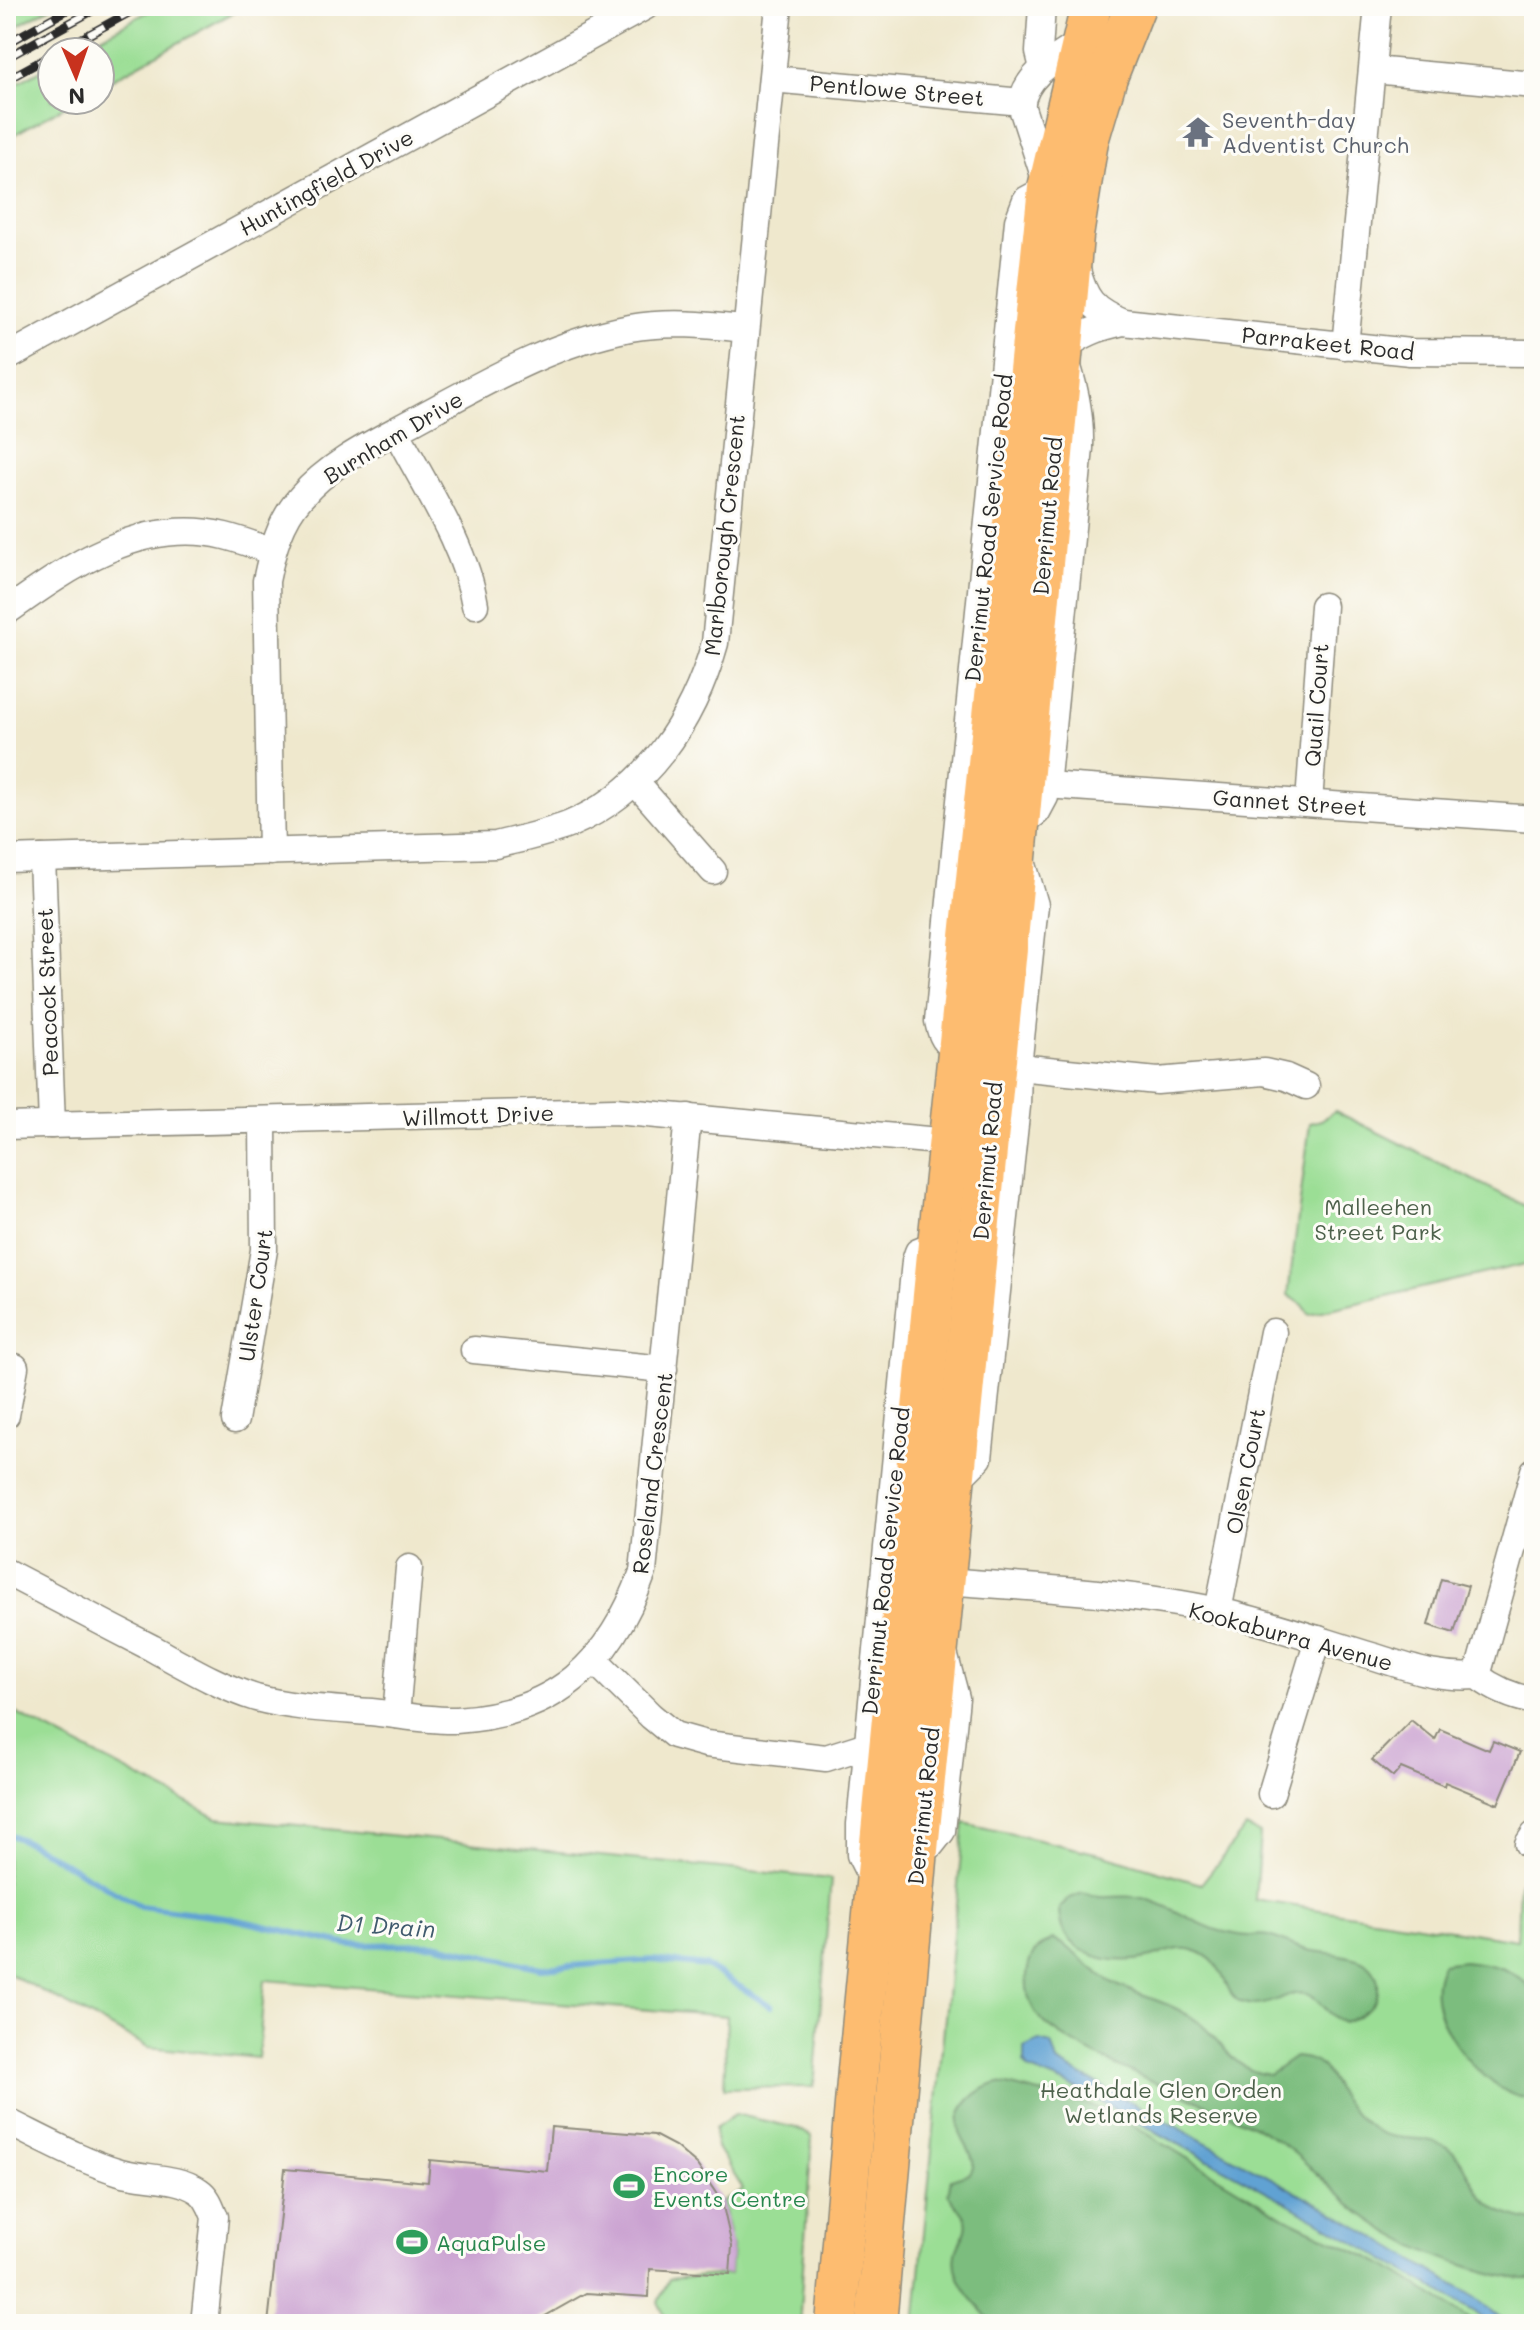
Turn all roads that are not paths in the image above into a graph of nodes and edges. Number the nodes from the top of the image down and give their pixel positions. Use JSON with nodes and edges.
{"nodes":[{"id":1,"x":646,"y":6,"type":"edge"},
{"id":2,"x":779,"y":6,"type":"edge"},
{"id":3,"x":1042,"y":6,"type":"edge"},
{"id":4,"x":1135,"y":6,"type":"edge"},
{"id":5,"x":1378,"y":6,"type":"edge"},
{"id":6,"x":1086,"y":24,"type":"edge"},
{"id":7,"x":1043,"y":68,"type":"junction"},
{"id":8,"x":1373,"y":70,"type":"junction"},
{"id":9,"x":772,"y":79,"type":"junction"},
{"id":10,"x":1534,"y":85,"type":"edge"},
{"id":11,"x":1022,"y":102,"type":"junction"},
{"id":12,"x":1048,"y":188,"type":"junction"},
{"id":13,"x":1072,"y":252,"type":"junction"},
{"id":14,"x":1123,"y":322,"type":"junction"},
{"id":15,"x":745,"y":329,"type":"junction"},
{"id":16,"x":1345,"y":346,"type":"junction"},
{"id":17,"x":1062,"y":349,"type":"junction"},
{"id":18,"x":1534,"y":353,"type":"edge"},
{"id":19,"x":6,"y":358,"type":"edge"},
{"id":20,"x":396,"y":431,"type":"junction"},
{"id":21,"x":272,"y":552,"type":"junction"},
{"id":22,"x":475,"y":605,"type":"dead end"},
{"id":23,"x":1323,"y":606,"type":"dead end"},
{"id":24,"x":6,"y":612,"type":"edge"},
{"id":25,"x":1035,"y":778,"type":"junction"},
{"id":26,"x":636,"y":783,"type":"junction"},
{"id":27,"x":1309,"y":803,"type":"junction"},
{"id":28,"x":984,"y":804,"type":"junction"},
{"id":29,"x":1534,"y":819,"type":"edge"},
{"id":30,"x":1018,"y":836,"type":"junction"},
{"id":31,"x":271,"y":852,"type":"junction"},
{"id":32,"x":42,"y":858,"type":"junction"},
{"id":33,"x":6,"y":859,"type":"edge"},
{"id":34,"x":713,"y":871,"type":"dead end"},
{"id":35,"x":1000,"y":1024,"type":"junction"},
{"id":36,"x":958,"y":1051,"type":"junction"},
{"id":37,"x":1018,"y":1067,"type":"junction"},
{"id":38,"x":1306,"y":1086,"type":"dead end"},
{"id":39,"x":688,"y":1117,"type":"junction"},
{"id":40,"x":263,"y":1122,"type":"junction"},
{"id":41,"x":52,"y":1125,"type":"junction"},
{"id":42,"x":6,"y":1126,"type":"edge"},
{"id":43,"x":949,"y":1142,"type":"junction"},
{"id":44,"x":988,"y":1146,"type":"junction"},
{"id":45,"x":938,"y":1244,"type":"junction"},
{"id":46,"x":1273,"y":1332,"type":"dead end"},
{"id":47,"x":474,"y":1350,"type":"dead end"},
{"id":48,"x":15,"y":1367,"type":"dead end"},
{"id":49,"x":664,"y":1369,"type":"junction"},
{"id":50,"x":6,"y":1415,"type":"edge"},
{"id":51,"x":235,"y":1420,"type":"dead end"},
{"id":52,"x":1534,"y":1471,"type":"edge"},
{"id":53,"x":955,"y":1482,"type":"junction"},
{"id":54,"x":409,"y":1568,"type":"dead end"},
{"id":55,"x":6,"y":1572,"type":"edge"},
{"id":56,"x":926,"y":1579,"type":"junction"},
{"id":57,"x":1218,"y":1611,"type":"junction"},
{"id":58,"x":1318,"y":1639,"type":"junction"},
{"id":59,"x":595,"y":1661,"type":"junction"},
{"id":60,"x":1477,"y":1676,"type":"junction"},
{"id":61,"x":1534,"y":1701,"type":"edge"},
{"id":62,"x":396,"y":1715,"type":"junction"},
{"id":63,"x":867,"y":1745,"type":"junction"},
{"id":64,"x":1271,"y":1794,"type":"dead end"},
{"id":65,"x":877,"y":1889,"type":"junction"},
{"id":66,"x":6,"y":2121,"type":"edge"},
{"id":67,"x":204,"y":2324,"type":"edge"},
{"id":68,"x":836,"y":2324,"type":"edge"},
{"id":69,"x":876,"y":2324,"type":"edge"}],
"edges":[{"from":1,"to":19,"type":"street","name":"Huntingfield Drive"},
{"from":2,"to":9,"type":"street","name":"Marlborough Crescent"},
{"from":3,"to":7,"type":"street"},
{"from":4,"to":13,"type":"highway","name":"Derrimut Road"},
{"from":5,"to":8,"type":"street"},
{"from":6,"to":7,"type":"street"},
{"from":6,"to":12,"type":"highway","name":"Derrimut Road"},
{"from":7,"to":11,"type":"street"},
{"from":8,"to":10,"type":"street"},
{"from":8,"to":16,"type":"street"},
{"from":9,"to":11,"type":"street","name":"Pentlowe Street"},
{"from":9,"to":15,"type":"street","name":"Marlborough Crescent"},
{"from":11,"to":12,"type":"street"},
{"from":12,"to":28,"type":"highway","name":"Derrimut Road"},
{"from":12,"to":36,"type":"street","name":"Derrimut Road Service Road"},
{"from":13,"to":14,"type":"street","name":"Parrakeet Road"},
{"from":13,"to":17,"type":"highway","name":"Derrimut Road"},
{"from":14,"to":16,"type":"street","name":"Parrakeet Road"},
{"from":14,"to":17,"type":"street","name":"Parrakeet Road"},
{"from":15,"to":20,"type":"street","name":"Burnham Drive"},
{"from":15,"to":26,"type":"street","name":"Marlborough Crescent"},
{"from":16,"to":18,"type":"street","name":"Parrakeet Road"},
{"from":17,"to":25,"type":"highway","name":"Derrimut Road"},
{"from":20,"to":21,"type":"street","name":"Burnham Drive"},
{"from":20,"to":22,"type":"street"},
{"from":21,"to":24,"type":"street"},
{"from":21,"to":31,"type":"street","name":"Burnham Drive"},
{"from":23,"to":27,"type":"street","name":"Quail Court"},
{"from":25,"to":27,"type":"street","name":"Gannet Street"},
{"from":25,"to":28,"type":"highway"},
{"from":25,"to":30,"type":"highway","name":"Derrimut Road"},
{"from":26,"to":31,"type":"street","name":"Marlborough Crescent"},
{"from":26,"to":34,"type":"street"},
{"from":27,"to":29,"type":"street","name":"Gannet Street"},
{"from":28,"to":36,"type":"highway","name":"Derrimut Road"},
{"from":30,"to":35,"type":"highway","name":"Derrimut Road"},
{"from":30,"to":37,"type":"street"},
{"from":31,"to":32,"type":"street","name":"Marlborough Crescent"},
{"from":32,"to":33,"type":"street","name":"Marlborough Crescent"},
{"from":32,"to":41,"type":"street","name":"Peacock Street"},
{"from":35,"to":36,"type":"highway"},
{"from":35,"to":44,"type":"highway","name":"Derrimut Road"},
{"from":36,"to":43,"type":"highway","name":"Derrimut Road"},
{"from":37,"to":38,"type":"street"},
{"from":37,"to":53,"type":"street"},
{"from":39,"to":40,"type":"street","name":"Willmott Drive"},
{"from":39,"to":43,"type":"street","name":"Willmott Drive"},
{"from":39,"to":49,"type":"street","name":"Roseland Crescent"},
{"from":40,"to":41,"type":"street","name":"Willmott Drive"},
{"from":40,"to":51,"type":"street","name":"Ulster Court"},
{"from":41,"to":42,"type":"street","name":"Willmott Drive"},
{"from":43,"to":44,"type":"highway"},
{"from":43,"to":45,"type":"highway","name":"Derrimut Road"},
{"from":44,"to":53,"type":"highway","name":"Derrimut Road"},
{"from":45,"to":56,"type":"highway","name":"Derrimut Road"},
{"from":45,"to":63,"type":"street","name":"Derrimut Road Service Road"},
{"from":46,"to":57,"type":"street","name":"Olsen Court"},
{"from":47,"to":49,"type":"street"},
{"from":48,"to":50,"type":"street"},
{"from":49,"to":59,"type":"street","name":"Roseland Crescent"},
{"from":52,"to":60,"type":"street"},
{"from":53,"to":56,"type":"highway","name":"Derrimut Road"},
{"from":54,"to":62,"type":"street"},
{"from":55,"to":62,"type":"street","name":"Roseland Crescent"},
{"from":56,"to":57,"type":"street","name":"Kookaburra Avenue"},
{"from":56,"to":65,"type":"highway","name":"Derrimut Road"},
{"from":56,"to":69,"type":"highway","name":"Derrimut Road"},
{"from":57,"to":58,"type":"street","name":"Kookaburra Avenue"},
{"from":58,"to":60,"type":"street","name":"Kookaburra Avenue"},
{"from":58,"to":64,"type":"street"},
{"from":59,"to":62,"type":"street","name":"Roseland Crescent"},
{"from":59,"to":63,"type":"street"},
{"from":60,"to":61,"type":"street","name":"Kookaburra Avenue"},
{"from":63,"to":65,"type":"street","name":"Derrimut Road Service Road"},
{"from":65,"to":68,"type":"highway","name":"Derrimut Road"},
{"from":66,"to":67,"type":"street"}]}
